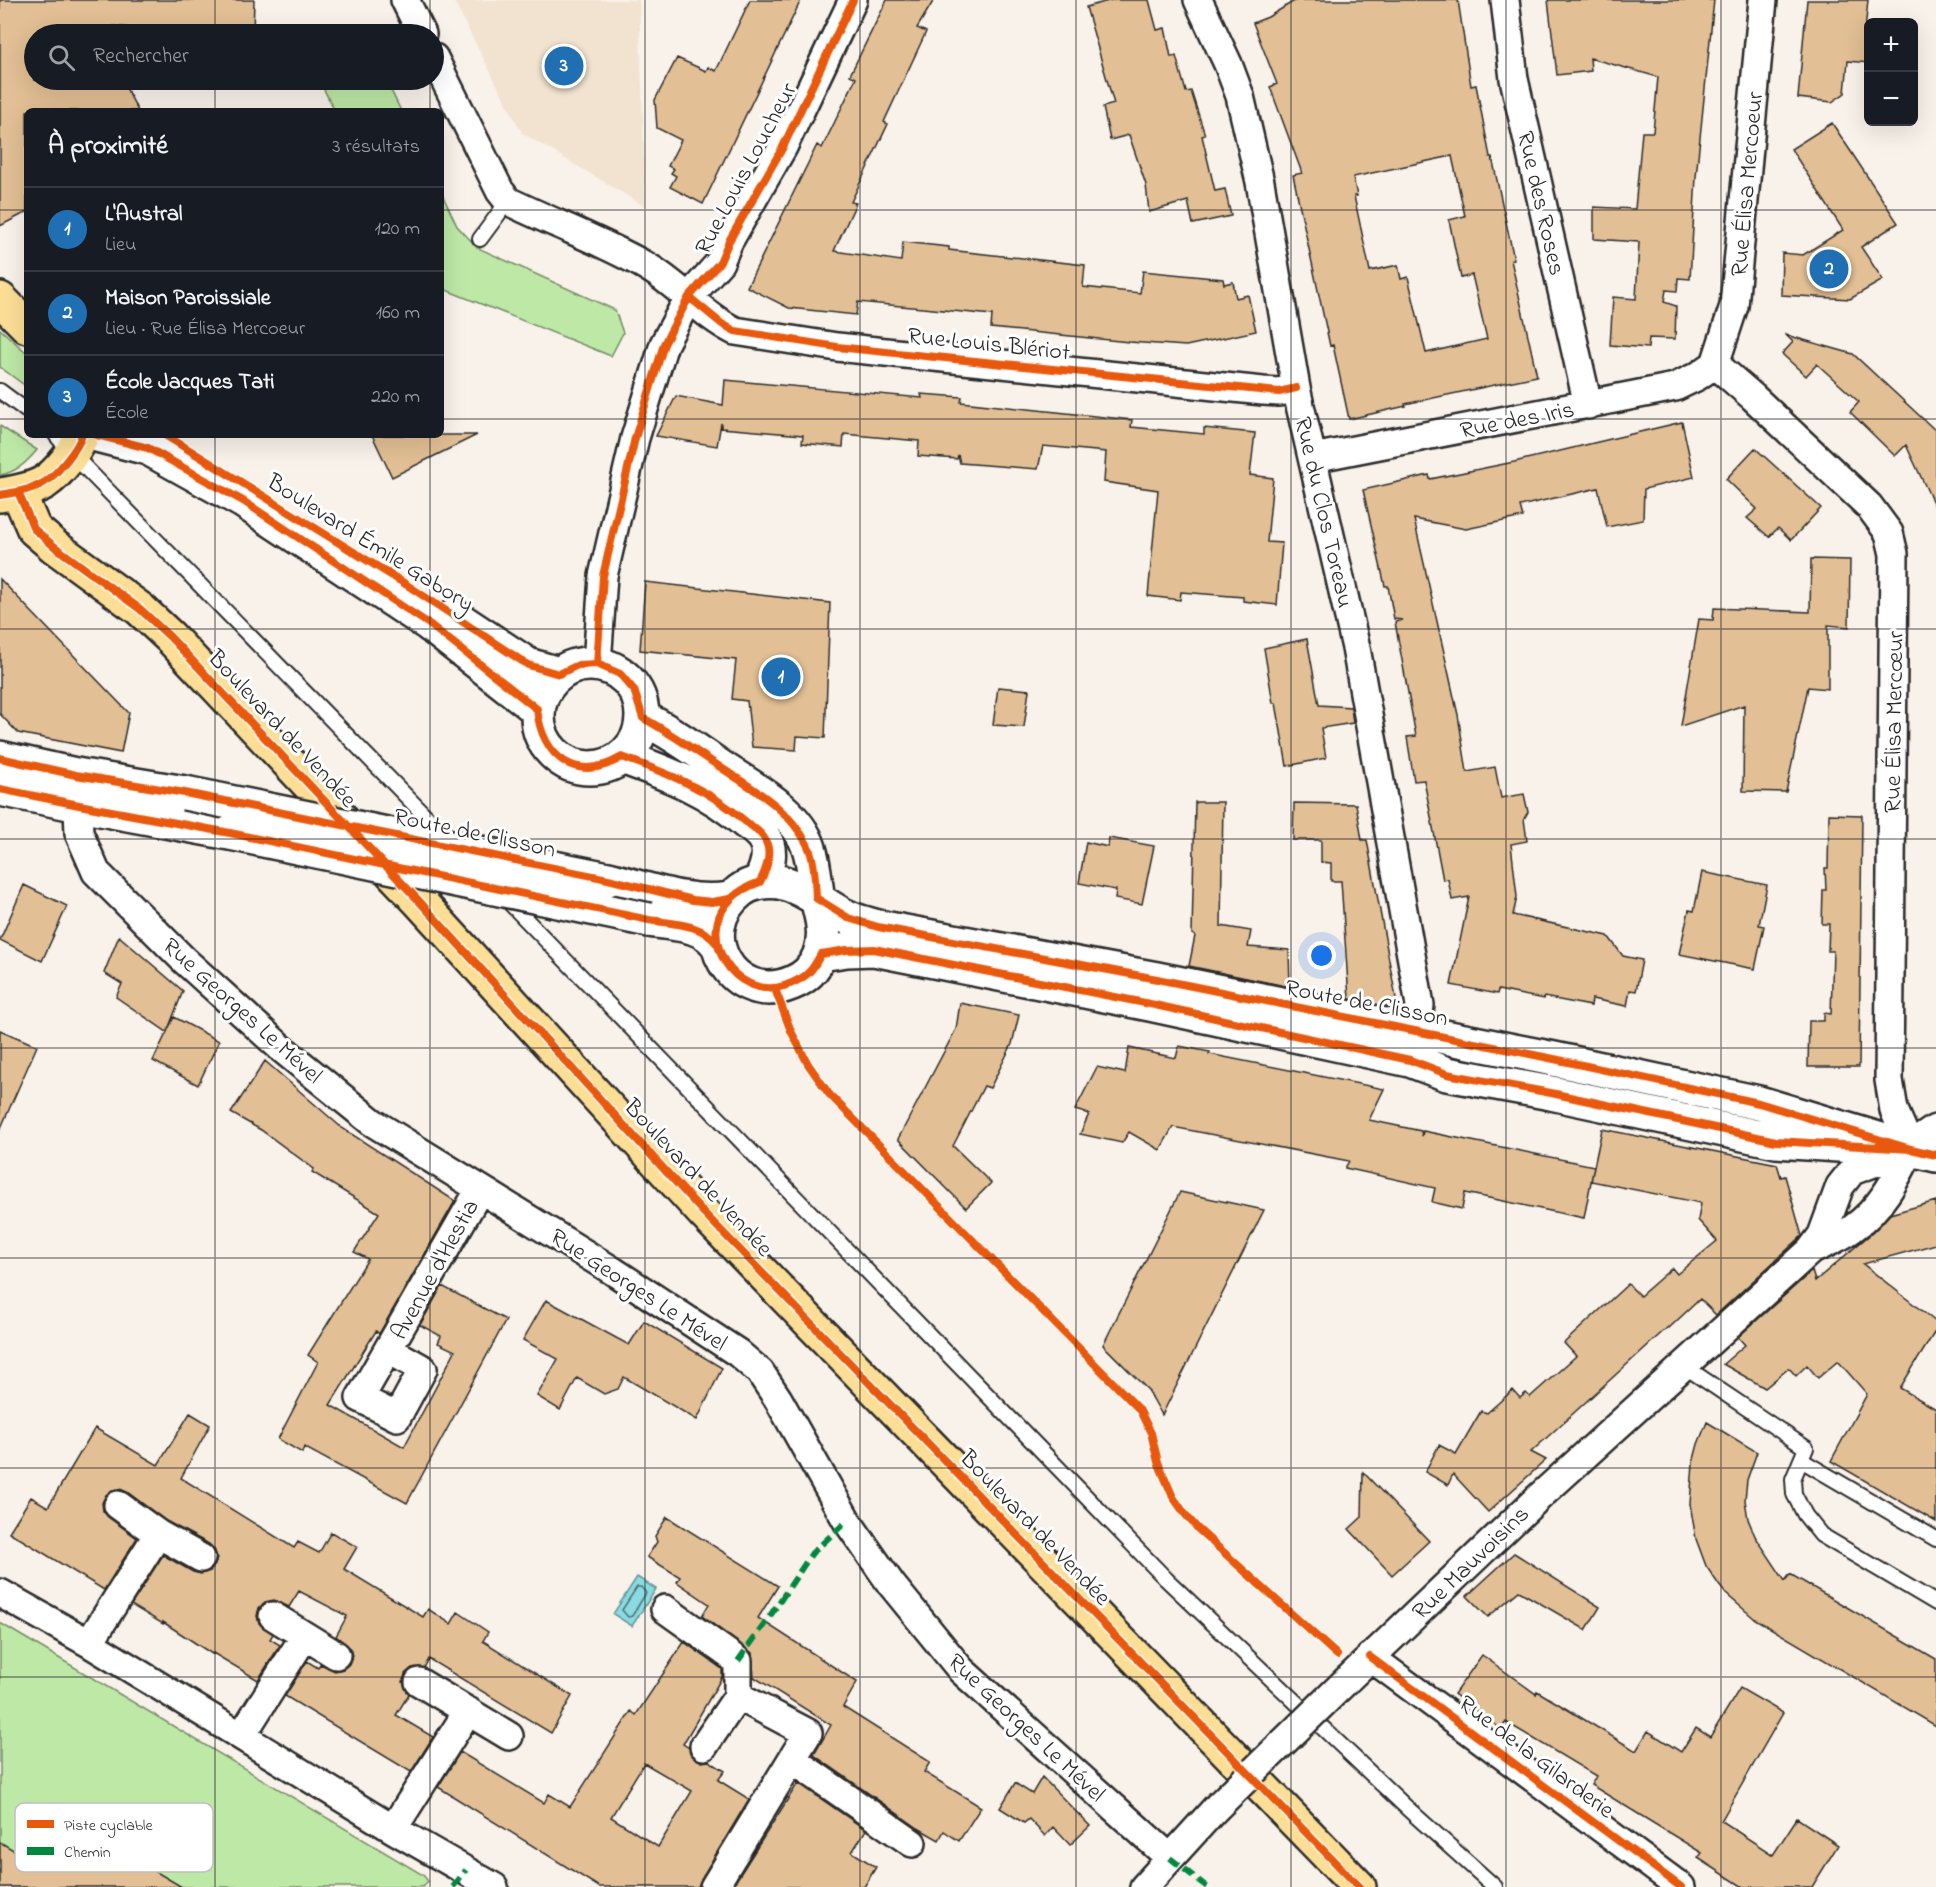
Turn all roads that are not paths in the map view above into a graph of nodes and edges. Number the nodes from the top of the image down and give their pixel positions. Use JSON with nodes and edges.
{"nodes":[{"id":1,"x":405,"y":0,"type":"edge"},
{"id":2,"x":853,"y":0,"type":"edge"},
{"id":3,"x":1198,"y":0,"type":"edge"},
{"id":4,"x":1505,"y":0,"type":"edge"},
{"id":5,"x":1763,"y":0,"type":"edge"},
{"id":6,"x":417,"y":24,"type":"edge"},
{"id":7,"x":444,"y":78,"type":"edge"},
{"id":8,"x":508,"y":201,"type":"junction"},
{"id":9,"x":480,"y":239,"type":"dead end"},
{"id":10,"x":689,"y":297,"type":"junction"},
{"id":11,"x":0,"y":299,"type":"edge"},
{"id":12,"x":24,"y":323,"type":"edge"},
{"id":13,"x":1715,"y":364,"type":"junction"},
{"id":14,"x":1296,"y":388,"type":"junction"},
{"id":15,"x":0,"y":392,"type":"edge"},
{"id":16,"x":1588,"y":405,"type":"junction"},
{"id":17,"x":24,"y":409,"type":"edge"},
{"id":18,"x":170,"y":438,"type":"edge"},
{"id":19,"x":77,"y":440,"type":"edge"},
{"id":20,"x":1313,"y":458,"type":"junction"},
{"id":21,"x":9,"y":494,"type":"edge"},
{"id":22,"x":597,"y":664,"type":"junction"},
{"id":23,"x":559,"y":674,"type":"junction"},
{"id":24,"x":537,"y":709,"type":"junction"},
{"id":25,"x":643,"y":718,"type":"junction"},
{"id":26,"x":622,"y":757,"type":"junction"},
{"id":27,"x":0,"y":758,"type":"edge"},
{"id":28,"x":0,"y":789,"type":"edge"},
{"id":29,"x":78,"y":790,"type":"junction"},
{"id":30,"x":760,"y":882,"type":"junction"},
{"id":31,"x":816,"y":898,"type":"junction"},
{"id":32,"x":730,"y":899,"type":"junction"},
{"id":33,"x":717,"y":944,"type":"junction"},
{"id":34,"x":821,"y":954,"type":"junction"},
{"id":35,"x":1414,"y":1046,"type":"junction"},
{"id":36,"x":1930,"y":1144,"type":"edge"},
{"id":37,"x":480,"y":1189,"type":"junction"},
{"id":38,"x":1810,"y":1251,"type":"junction"},
{"id":39,"x":389,"y":1350,"type":"dead end"},
{"id":40,"x":1684,"y":1366,"type":"junction"},
{"id":41,"x":1800,"y":1460,"type":"junction"},
{"id":42,"x":118,"y":1505,"type":"dead end"},
{"id":43,"x":158,"y":1534,"type":"junction"},
{"id":44,"x":1936,"y":1539,"type":"edge"},
{"id":45,"x":201,"y":1558,"type":"dead end"},
{"id":46,"x":0,"y":1593,"type":"edge"},
{"id":47,"x":1936,"y":1603,"type":"edge"},
{"id":48,"x":665,"y":1609,"type":"dead end"},
{"id":49,"x":273,"y":1616,"type":"dead end"},
{"id":50,"x":304,"y":1637,"type":"junction"},
{"id":51,"x":88,"y":1643,"type":"junction"},
{"id":52,"x":336,"y":1655,"type":"dead end"},
{"id":53,"x":1370,"y":1658,"type":"junction"},
{"id":54,"x":418,"y":1682,"type":"dead end"},
{"id":55,"x":738,"y":1696,"type":"junction"},
{"id":56,"x":468,"y":1711,"type":"junction"},
{"id":57,"x":242,"y":1736,"type":"junction"},
{"id":58,"x":509,"y":1736,"type":"dead end"},
{"id":59,"x":704,"y":1746,"type":"dead end"},
{"id":60,"x":793,"y":1760,"type":"junction"},
{"id":61,"x":393,"y":1829,"type":"junction"},
{"id":62,"x":912,"y":1843,"type":"dead end"},
{"id":63,"x":1170,"y":1858,"type":"junction"},
{"id":64,"x":494,"y":1887,"type":"edge"},
{"id":65,"x":714,"y":1887,"type":"edge"},
{"id":66,"x":1144,"y":1887,"type":"edge"},
{"id":67,"x":1359,"y":1887,"type":"edge"},
{"id":68,"x":1495,"y":1887,"type":"edge"},
{"id":69,"x":1681,"y":1887,"type":"edge"}],
"edges":[{"from":1,"to":6,"type":"street"},
{"from":2,"to":10,"type":"street","name":"Rue Louis Loucheur"},
{"from":3,"to":14,"type":"street","name":"Rue du Clos Toreau"},
{"from":4,"to":16,"type":"street","name":"Rue des Roses"},
{"from":5,"to":13,"type":"street","name":"Rue Élisa Mercoeur"},
{"from":7,"to":8,"type":"street"},
{"from":8,"to":9,"type":"lane"},
{"from":8,"to":10,"type":"street","name":"Rue Louis Blériot"},
{"from":10,"to":14,"type":"street","name":"Rue Louis Blériot"},
{"from":10,"to":22,"type":"street","name":"Rue Louis Loucheur"},
{"from":11,"to":12,"type":"main road"},
{"from":13,"to":16,"type":"street","name":"Rue des Iris"},
{"from":13,"to":36,"type":"street","name":"Rue Élisa Mercœur"},
{"from":14,"to":20,"type":"street","name":"Rue du Clos Toreau"},
{"from":15,"to":17,"type":"lane"},
{"from":16,"to":20,"type":"street","name":"Rue des Iris"},
{"from":18,"to":23,"type":"main road","name":"Boulevard Émile Gabory"},
{"from":19,"to":21,"type":"main road"},
{"from":19,"to":24,"type":"main road","name":"Boulevard Émile Gabory"},
{"from":19,"to":68,"type":"lane"},
{"from":20,"to":35,"type":"street","name":"Rue du Clos Toreau"},
{"from":21,"to":67,"type":"main road","name":"Boulevard de Vendée"},
{"from":22,"to":23,"type":"main road"},
{"from":22,"to":25,"type":"main road"},
{"from":23,"to":24,"type":"main road"},
{"from":24,"to":26,"type":"main road"},
{"from":25,"to":26,"type":"main road"},
{"from":25,"to":31,"type":"main road"},
{"from":26,"to":30,"type":"main road"},
{"from":27,"to":29,"type":"main road","name":"Route de Clisson"},
{"from":28,"to":29,"type":"main road","name":"Route de Clisson"},
{"from":29,"to":32,"type":"main road","name":"Route de Clisson","bridge":true},
{"from":29,"to":33,"type":"main road","name":"Route de Clisson","bridge":true},
{"from":29,"to":37,"type":"street","name":"Rue Georges Le Mével"},
{"from":30,"to":31,"type":"main road"},
{"from":30,"to":32,"type":"main road"},
{"from":31,"to":34,"type":"main road"},
{"from":31,"to":35,"type":"main road","name":"Route de Clisson"},
{"from":32,"to":33,"type":"main road"},
{"from":33,"to":34,"type":"main road"},
{"from":34,"to":35,"type":"main road","name":"Route de Clisson"},
{"from":35,"to":36,"type":"main road","name":"Route de Clisson"},
{"from":36,"to":38,"type":"street","name":"Rue Mauvoisins"},
{"from":36,"to":38,"type":"street","name":"Rue Mauvoisins"},
{"from":37,"to":39,"type":"street","name":"Avenue d'Hestia"},
{"from":37,"to":63,"type":"street","name":"Rue Georges Le Mével"},
{"from":38,"to":40,"type":"street","name":"Rue Mauvoisins"},
{"from":40,"to":41,"type":"lane"},
{"from":40,"to":53,"type":"street","name":"Rue Mauvoisins"},
{"from":41,"to":44,"type":"lane"},
{"from":41,"to":47,"type":"lane"},
{"from":42,"to":43,"type":"street"},
{"from":43,"to":45,"type":"street"},
{"from":43,"to":51,"type":"street"},
{"from":46,"to":51,"type":"street"},
{"from":48,"to":55,"type":"street"},
{"from":49,"to":50,"type":"street"},
{"from":50,"to":52,"type":"street"},
{"from":50,"to":57,"type":"street"},
{"from":51,"to":57,"type":"street"},
{"from":53,"to":63,"type":"street","name":"Rue Mauvoisins","bridge":true},
{"from":53,"to":69,"type":"street","name":"Rue de la Gilarderie"},
{"from":54,"to":56,"type":"street"},
{"from":55,"to":59,"type":"street"},
{"from":55,"to":60,"type":"street"},
{"from":56,"to":58,"type":"street"},
{"from":56,"to":61,"type":"street"},
{"from":57,"to":61,"type":"street"},
{"from":60,"to":62,"type":"street"},
{"from":60,"to":65,"type":"street"},
{"from":61,"to":64,"type":"street"},
{"from":63,"to":66,"type":"street","name":"Rue Mauvoisins"}]}
